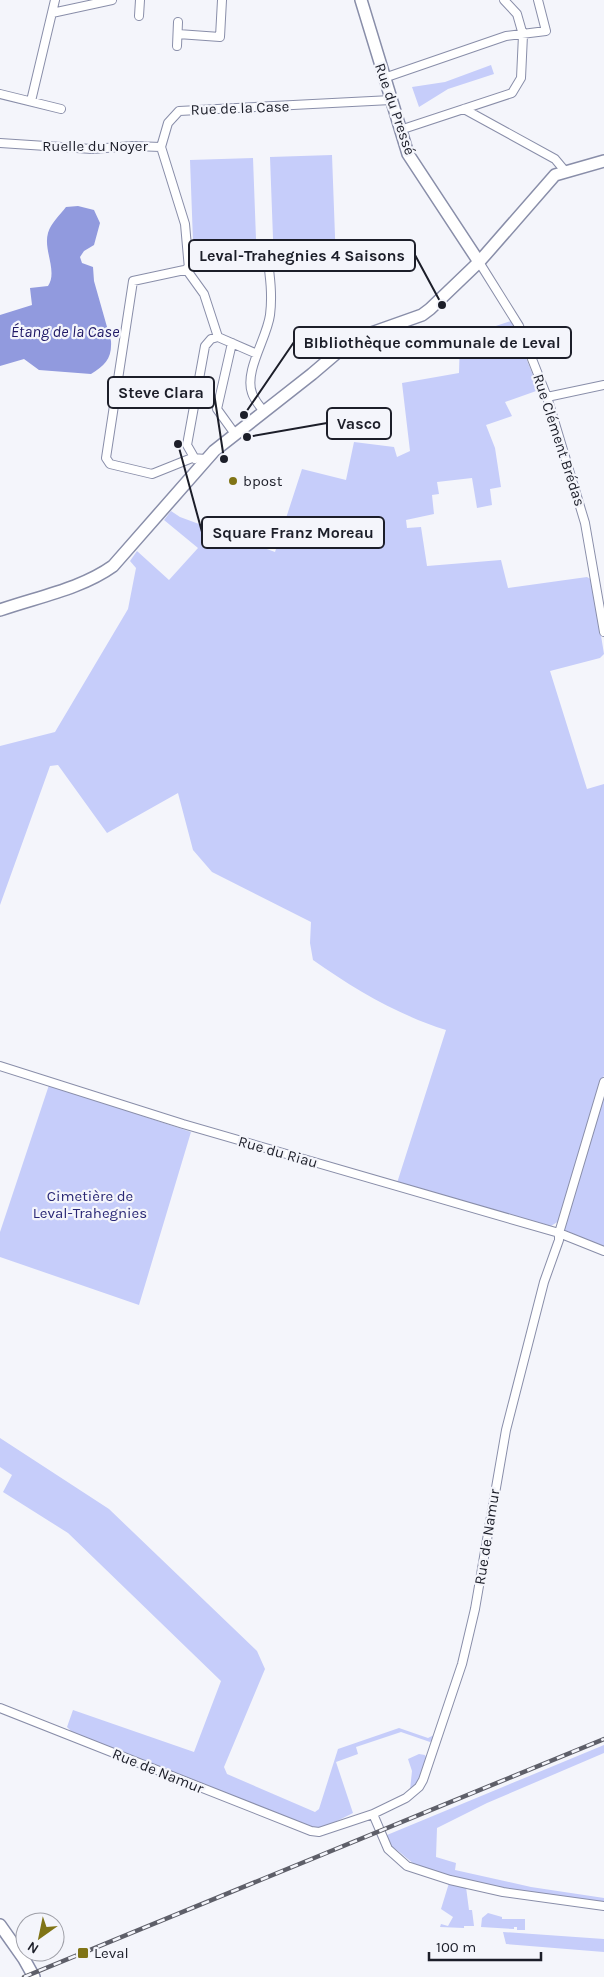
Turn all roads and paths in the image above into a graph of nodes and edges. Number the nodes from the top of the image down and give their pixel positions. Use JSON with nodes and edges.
{"nodes":[{"id":1,"x":55,"y":0,"type":"edge"},
{"id":2,"x":112,"y":0,"type":"edge"},
{"id":3,"x":140,"y":0,"type":"edge"},
{"id":4,"x":222,"y":0,"type":"edge"},
{"id":5,"x":360,"y":0,"type":"edge"},
{"id":6,"x":504,"y":0,"type":"edge"},
{"id":7,"x":538,"y":0,"type":"edge"},
{"id":8,"x":52,"y":13,"type":"junction"},
{"id":9,"x":139,"y":16,"type":"dead end"},
{"id":10,"x":178,"y":22,"type":"dead end"},
{"id":11,"x":178,"y":34,"type":"junction"},
{"id":12,"x":523,"y":35,"type":"junction"},
{"id":13,"x":177,"y":46,"type":"dead end"},
{"id":14,"x":384,"y":78,"type":"junction"},
{"id":15,"x":0,"y":94,"type":"edge"},
{"id":16,"x":391,"y":100,"type":"junction"},
{"id":17,"x":31,"y":101,"type":"junction"},
{"id":18,"x":61,"y":109,"type":"dead end"},
{"id":19,"x":464,"y":109,"type":"junction"},
{"id":20,"x":400,"y":130,"type":"junction"},
{"id":21,"x":0,"y":144,"type":"edge"},
{"id":22,"x":160,"y":147,"type":"junction"},
{"id":23,"x":604,"y":162,"type":"edge"},
{"id":24,"x":565,"y":172,"type":"junction"},
{"id":25,"x":266,"y":246,"type":"dead end"},
{"id":26,"x":478,"y":262,"type":"junction"},
{"id":27,"x":186,"y":269,"type":"junction"},
{"id":28,"x":218,"y":337,"type":"junction"},
{"id":29,"x":232,"y":343,"type":"junction"},
{"id":30,"x":257,"y":354,"type":"junction"},
{"id":31,"x":167,"y":383,"type":"dead end"},
{"id":32,"x":604,"y":384,"type":"edge"},
{"id":33,"x":547,"y":397,"type":"junction"},
{"id":34,"x":195,"y":400,"type":"junction"},
{"id":35,"x":264,"y":412,"type":"junction"},
{"id":36,"x":235,"y":434,"type":"junction"},
{"id":37,"x":200,"y":459,"type":"junction"},
{"id":38,"x":0,"y":610,"type":"edge"},
{"id":39,"x":604,"y":632,"type":"edge"},
{"id":40,"x":0,"y":1066,"type":"edge"},
{"id":41,"x":604,"y":1082,"type":"edge"},
{"id":42,"x":559,"y":1233,"type":"junction"},
{"id":43,"x":604,"y":1251,"type":"edge"},
{"id":44,"x":0,"y":1708,"type":"edge"},
{"id":45,"x":373,"y":1814,"type":"junction"},
{"id":46,"x":604,"y":1906,"type":"edge"},
{"id":47,"x":0,"y":1925,"type":"edge"},
{"id":48,"x":34,"y":1977,"type":"edge"}],
"edges":[{"from":1,"to":8,"type":"street"},
{"from":2,"to":8,"type":"street"},
{"from":3,"to":9,"type":"street"},
{"from":4,"to":11,"type":"street"},
{"from":5,"to":14,"type":"street","name":"Rue du Pressé"},
{"from":6,"to":12,"type":"street"},
{"from":7,"to":12,"type":"street"},
{"from":8,"to":17,"type":"street"},
{"from":10,"to":11,"type":"street"},
{"from":11,"to":13,"type":"street"},
{"from":12,"to":14,"type":"street"},
{"from":12,"to":19,"type":"street"},
{"from":14,"to":16,"type":"street","name":"Rue du Pressé"},
{"from":15,"to":17,"type":"street"},
{"from":16,"to":20,"type":"street","name":"Rue du Pressé"},
{"from":16,"to":22,"type":"street","name":"Rue de la Case"},
{"from":17,"to":18,"type":"street"},
{"from":19,"to":20,"type":"street"},
{"from":19,"to":24,"type":"street"},
{"from":20,"to":26,"type":"street","name":"Rue du Pressé"},
{"from":21,"to":22,"type":"street","name":"Ruelle du Noyer"},
{"from":22,"to":27,"type":"street"},
{"from":23,"to":24,"type":"street"},
{"from":24,"to":26,"type":"street"},
{"from":25,"to":30,"type":"street"},
{"from":26,"to":33,"type":"street","name":"Rue Clément Brédas"},
{"from":26,"to":35,"type":"street"},
{"from":27,"to":28,"type":"street"},
{"from":27,"to":37,"type":"street"},
{"from":28,"to":29,"type":"street"},
{"from":28,"to":34,"type":"street"},
{"from":29,"to":30,"type":"street"},
{"from":29,"to":36,"type":"street"},
{"from":30,"to":35,"type":"street"},
{"from":31,"to":34,"type":"street"},
{"from":32,"to":33,"type":"street"},
{"from":33,"to":39,"type":"street","name":"Rue Clément Brédas"},
{"from":34,"to":37,"type":"street"},
{"from":35,"to":36,"type":"street"},
{"from":36,"to":37,"type":"street"},
{"from":37,"to":38,"type":"street"},
{"from":40,"to":42,"type":"street","name":"Rue du Riau"},
{"from":41,"to":42,"type":"street"},
{"from":42,"to":43,"type":"street","name":"Rue du Riau"},
{"from":42,"to":45,"type":"street","name":"Rue de Namur"},
{"from":44,"to":45,"type":"street","name":"Rue de Namur"},
{"from":45,"to":46,"type":"street"},
{"from":47,"to":48,"type":"street"}]}
